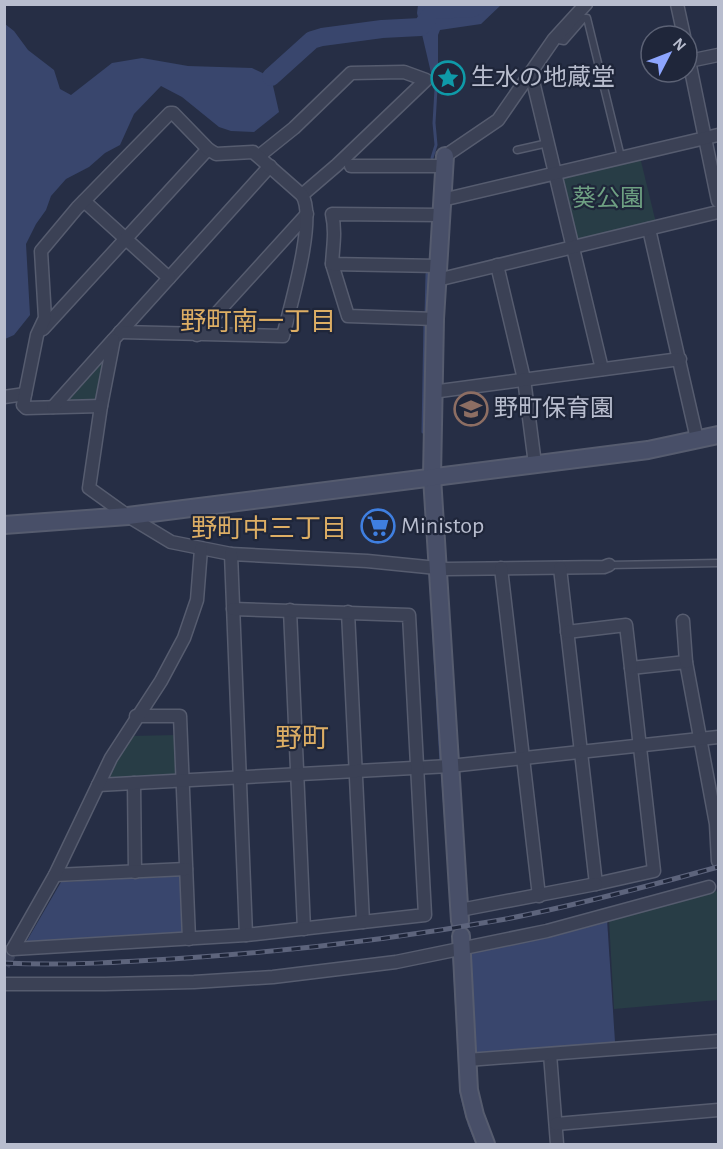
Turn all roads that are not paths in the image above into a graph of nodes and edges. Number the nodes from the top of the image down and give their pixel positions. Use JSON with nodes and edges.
{"nodes":[{"id":1,"x":586,"y":4,"type":"edge"},
{"id":2,"x":677,"y":4,"type":"edge"},
{"id":3,"x":681,"y":24,"type":"edge"},
{"id":4,"x":554,"y":39,"type":"junction"},
{"id":5,"x":718,"y":55,"type":"edge"},
{"id":6,"x":699,"y":56,"type":"edge"},
{"id":7,"x":531,"y":73,"type":"junction"},
{"id":8,"x":694,"y":84,"type":"edge"},
{"id":9,"x":718,"y":135,"type":"edge"},
{"id":10,"x":705,"y":138,"type":"junction"},
{"id":11,"x":549,"y":143,"type":"junction"},
{"id":12,"x":208,"y":149,"type":"junction"},
{"id":13,"x":517,"y":150,"type":"dead end"},
{"id":14,"x":259,"y":156,"type":"junction"},
{"id":15,"x":621,"y":157,"type":"junction"},
{"id":16,"x":444,"y":161,"type":"junction"},
{"id":17,"x":270,"y":166,"type":"junction"},
{"id":18,"x":351,"y":166,"type":"dead end"},
{"id":19,"x":556,"y":173,"type":"junction"},
{"id":20,"x":302,"y":195,"type":"junction"},
{"id":21,"x":84,"y":201,"type":"junction"},
{"id":22,"x":718,"y":201,"type":"edge"},
{"id":23,"x":442,"y":207,"type":"junction"},
{"id":24,"x":718,"y":212,"type":"edge"},
{"id":25,"x":307,"y":214,"type":"junction"},
{"id":26,"x":650,"y":229,"type":"junction"},
{"id":27,"x":125,"y":239,"type":"junction"},
{"id":28,"x":573,"y":248,"type":"junction"},
{"id":29,"x":332,"y":264,"type":"junction"},
{"id":30,"x":497,"y":265,"type":"junction"},
{"id":31,"x":438,"y":273,"type":"junction"},
{"id":32,"x":169,"y":278,"type":"junction"},
{"id":33,"x":429,"y":319,"type":"junction"},
{"id":34,"x":37,"y":335,"type":"junction"},
{"id":35,"x":117,"y":335,"type":"junction"},
{"id":36,"x":197,"y":335,"type":"junction"},
{"id":37,"x":680,"y":359,"type":"junction"},
{"id":38,"x":602,"y":369,"type":"junction"},
{"id":39,"x":524,"y":379,"type":"junction"},
{"id":40,"x":432,"y":392,"type":"junction"},
{"id":41,"x":25,"y":394,"type":"junction"},
{"id":42,"x":4,"y":397,"type":"edge"},
{"id":43,"x":100,"y":406,"type":"junction"},
{"id":44,"x":53,"y":407,"type":"junction"},
{"id":45,"x":718,"y":435,"type":"edge"},
{"id":46,"x":698,"y":439,"type":"junction"},
{"id":47,"x":535,"y":464,"type":"junction"},
{"id":48,"x":432,"y":477,"type":"junction"},
{"id":49,"x":128,"y":516,"type":"junction"},
{"id":50,"x":4,"y":525,"type":"edge"},
{"id":51,"x":201,"y":549,"type":"junction"},
{"id":52,"x":231,"y":554,"type":"junction"},
{"id":53,"x":718,"y":563,"type":"edge"},
{"id":54,"x":609,"y":566,"type":"joint"},
{"id":55,"x":432,"y":567,"type":"junction"},
{"id":56,"x":501,"y":568,"type":"junction"},
{"id":57,"x":560,"y":568,"type":"junction"},
{"id":58,"x":233,"y":609,"type":"junction"},
{"id":59,"x":290,"y":610,"type":"junction"},
{"id":60,"x":348,"y":612,"type":"junction"},
{"id":61,"x":683,"y":621,"type":"dead end"},
{"id":62,"x":567,"y":632,"type":"junction"},
{"id":63,"x":686,"y":662,"type":"junction"},
{"id":64,"x":631,"y":668,"type":"junction"},
{"id":65,"x":136,"y":716,"type":"junction"},
{"id":66,"x":718,"y":737,"type":"edge"},
{"id":67,"x":701,"y":738,"type":"junction"},
{"id":68,"x":639,"y":746,"type":"junction"},
{"id":69,"x":581,"y":752,"type":"junction"},
{"id":70,"x":523,"y":759,"type":"junction"},
{"id":71,"x":445,"y":767,"type":"junction"},
{"id":72,"x":417,"y":768,"type":"junction"},
{"id":73,"x":355,"y":772,"type":"junction"},
{"id":74,"x":297,"y":774,"type":"junction"},
{"id":75,"x":239,"y":778,"type":"junction"},
{"id":76,"x":182,"y":780,"type":"junction"},
{"id":77,"x":134,"y":783,"type":"junction"},
{"id":78,"x":98,"y":785,"type":"junction"},
{"id":79,"x":718,"y":861,"type":"edge"},
{"id":80,"x":186,"y":869,"type":"junction"},
{"id":81,"x":135,"y":872,"type":"junction"},
{"id":82,"x":55,"y":875,"type":"junction"},
{"id":83,"x":596,"y":884,"type":"junction"},
{"id":84,"x":709,"y":887,"type":"dead end"},
{"id":85,"x":539,"y":896,"type":"junction"},
{"id":86,"x":363,"y":922,"type":"junction"},
{"id":87,"x":304,"y":929,"type":"junction"},
{"id":88,"x":461,"y":929,"type":"junction"},
{"id":89,"x":246,"y":935,"type":"junction"},
{"id":90,"x":189,"y":939,"type":"junction"},
{"id":91,"x":4,"y":984,"type":"edge"},
{"id":92,"x":718,"y":1041,"type":"edge"},
{"id":93,"x":550,"y":1054,"type":"junction"},
{"id":94,"x":467,"y":1060,"type":"junction"},
{"id":95,"x":718,"y":1110,"type":"edge"},
{"id":96,"x":556,"y":1124,"type":"junction"},
{"id":97,"x":486,"y":1144,"type":"edge"},
{"id":98,"x":557,"y":1144,"type":"edge"}],
"edges":[{"from":1,"to":4,"type":"street"},
{"from":2,"to":3,"type":"street"},
{"from":4,"to":7,"type":"street"},
{"from":4,"to":15,"type":"lane"},
{"from":5,"to":6,"type":"street"},
{"from":7,"to":11,"type":"street"},
{"from":7,"to":16,"type":"street"},
{"from":8,"to":10,"type":"street"},
{"from":9,"to":10,"type":"street"},
{"from":10,"to":15,"type":"street"},
{"from":10,"to":22,"type":"street"},
{"from":11,"to":13,"type":"lane"},
{"from":11,"to":19,"type":"street"},
{"from":12,"to":14,"type":"street"},
{"from":12,"to":21,"type":"street"},
{"from":12,"to":27,"type":"street"},
{"from":14,"to":17,"type":"street"},
{"from":14,"to":20,"type":"street"},
{"from":15,"to":19,"type":"street"},
{"from":16,"to":18,"type":"street"},
{"from":16,"to":23,"type":"street"},
{"from":17,"to":20,"type":"street"},
{"from":17,"to":32,"type":"street"},
{"from":19,"to":23,"type":"street"},
{"from":19,"to":28,"type":"street"},
{"from":20,"to":25,"type":"street"},
{"from":21,"to":27,"type":"street"},
{"from":21,"to":34,"type":"street"},
{"from":23,"to":29,"type":"street"},
{"from":23,"to":31,"type":"street"},
{"from":24,"to":26,"type":"street"},
{"from":25,"to":36,"type":"street"},
{"from":25,"to":36,"type":"street"},
{"from":26,"to":28,"type":"street"},
{"from":26,"to":37,"type":"street"},
{"from":27,"to":32,"type":"street"},
{"from":27,"to":34,"type":"street"},
{"from":28,"to":30,"type":"street"},
{"from":28,"to":38,"type":"street"},
{"from":29,"to":31,"type":"street"},
{"from":29,"to":33,"type":"street"},
{"from":30,"to":31,"type":"street"},
{"from":30,"to":39,"type":"street"},
{"from":31,"to":33,"type":"street"},
{"from":32,"to":35,"type":"street"},
{"from":33,"to":40,"type":"street"},
{"from":34,"to":41,"type":"street"},
{"from":35,"to":36,"type":"street"},
{"from":35,"to":43,"type":"street"},
{"from":35,"to":44,"type":"street"},
{"from":37,"to":38,"type":"street"},
{"from":37,"to":46,"type":"street"},
{"from":38,"to":39,"type":"street"},
{"from":39,"to":40,"type":"street"},
{"from":39,"to":47,"type":"street"},
{"from":40,"to":48,"type":"street"},
{"from":41,"to":42,"type":"street"},
{"from":41,"to":44,"type":"street"},
{"from":43,"to":44,"type":"street"},
{"from":43,"to":49,"type":"street"},
{"from":45,"to":46,"type":"street"},
{"from":46,"to":47,"type":"street"},
{"from":47,"to":48,"type":"street"},
{"from":48,"to":49,"type":"street"},
{"from":48,"to":55,"type":"street"},
{"from":49,"to":50,"type":"street"},
{"from":49,"to":51,"type":"street"},
{"from":51,"to":52,"type":"street"},
{"from":51,"to":65,"type":"street"},
{"from":52,"to":55,"type":"street"},
{"from":52,"to":58,"type":"street"},
{"from":53,"to":54,"type":"lane"},
{"from":54,"to":57,"type":"street"},
{"from":55,"to":56,"type":"street"},
{"from":55,"to":71,"type":"street"},
{"from":56,"to":57,"type":"street"},
{"from":56,"to":70,"type":"street"},
{"from":57,"to":62,"type":"street"},
{"from":58,"to":59,"type":"street"},
{"from":58,"to":75,"type":"street"},
{"from":59,"to":60,"type":"street"},
{"from":59,"to":74,"type":"street"},
{"from":60,"to":72,"type":"street"},
{"from":60,"to":73,"type":"street"},
{"from":61,"to":63,"type":"street"},
{"from":62,"to":64,"type":"street"},
{"from":62,"to":69,"type":"street"},
{"from":63,"to":64,"type":"street"},
{"from":63,"to":67,"type":"street"},
{"from":64,"to":68,"type":"street"},
{"from":65,"to":76,"type":"street"},
{"from":65,"to":78,"type":"street"},
{"from":66,"to":67,"type":"street"},
{"from":67,"to":68,"type":"street"},
{"from":67,"to":79,"type":"street"},
{"from":68,"to":69,"type":"street"},
{"from":68,"to":83,"type":"street"},
{"from":69,"to":70,"type":"street"},
{"from":69,"to":83,"type":"street"},
{"from":70,"to":71,"type":"street"},
{"from":70,"to":85,"type":"street"},
{"from":71,"to":72,"type":"street"},
{"from":71,"to":88,"type":"street"},
{"from":72,"to":73,"type":"street"},
{"from":72,"to":86,"type":"street"},
{"from":73,"to":74,"type":"street"},
{"from":73,"to":86,"type":"street"},
{"from":74,"to":75,"type":"street"},
{"from":74,"to":87,"type":"street"},
{"from":75,"to":76,"type":"street"},
{"from":75,"to":89,"type":"street"},
{"from":76,"to":77,"type":"street"},
{"from":76,"to":80,"type":"street"},
{"from":77,"to":78,"type":"street"},
{"from":77,"to":81,"type":"street"},
{"from":78,"to":82,"type":"street"},
{"from":80,"to":81,"type":"street"},
{"from":80,"to":90,"type":"street"},
{"from":81,"to":82,"type":"street"},
{"from":82,"to":90,"type":"street"},
{"from":83,"to":85,"type":"street"},
{"from":84,"to":88,"type":"street"},
{"from":85,"to":88,"type":"street"},
{"from":86,"to":87,"type":"street"},
{"from":87,"to":89,"type":"street"},
{"from":88,"to":91,"type":"street"},
{"from":88,"to":94,"type":"street"},
{"from":89,"to":90,"type":"street"},
{"from":92,"to":93,"type":"street"},
{"from":93,"to":94,"type":"street"},
{"from":93,"to":96,"type":"street"},
{"from":94,"to":97,"type":"street"},
{"from":95,"to":96,"type":"street"},
{"from":96,"to":98,"type":"street"}]}
